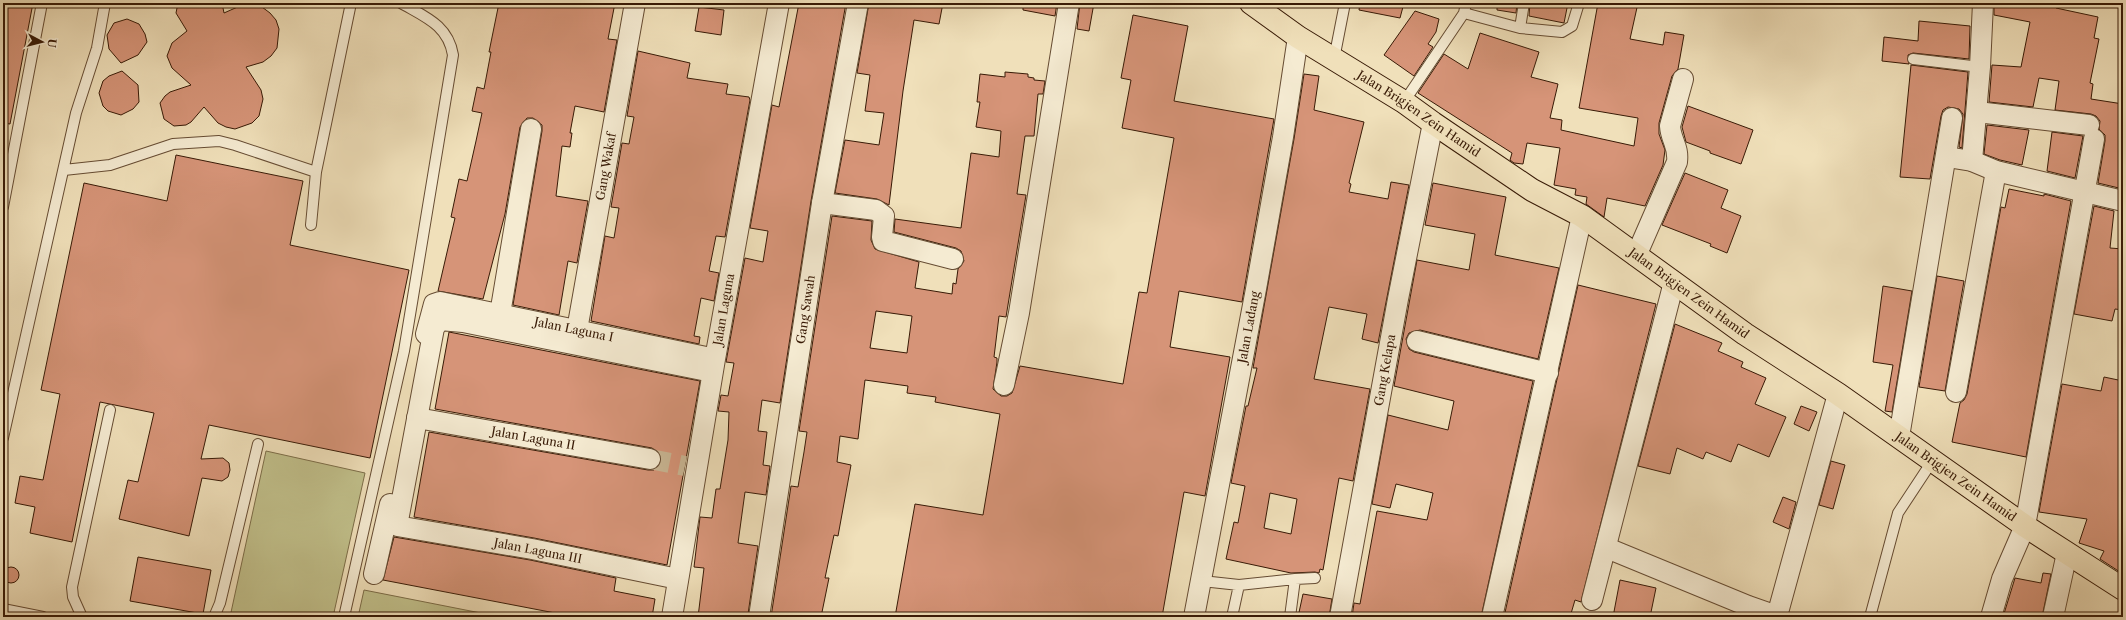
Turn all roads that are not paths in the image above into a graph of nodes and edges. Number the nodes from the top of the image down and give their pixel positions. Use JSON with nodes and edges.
{"nodes":[{"id":1,"x":42,"y":3,"type":"edge"},
{"id":2,"x":105,"y":3,"type":"edge"},
{"id":3,"x":350,"y":3,"type":"edge"},
{"id":4,"x":401,"y":3,"type":"edge"},
{"id":5,"x":635,"y":3,"type":"edge"},
{"id":6,"x":779,"y":3,"type":"edge"},
{"id":7,"x":858,"y":3,"type":"edge"},
{"id":8,"x":1069,"y":3,"type":"edge"},
{"id":9,"x":1251,"y":3,"type":"edge"},
{"id":10,"x":1345,"y":3,"type":"edge"},
{"id":11,"x":1524,"y":3,"type":"edge"},
{"id":12,"x":1579,"y":3,"type":"edge"},
{"id":13,"x":1983,"y":3,"type":"edge"},
{"id":14,"x":1465,"y":8,"type":"edge"},
{"id":15,"x":1520,"y":28,"type":"junction"},
{"id":16,"x":1298,"y":36,"type":"junction"},
{"id":17,"x":1334,"y":59,"type":"junction"},
{"id":18,"x":1913,"y":59,"type":"dead end"},
{"id":19,"x":1980,"y":66,"type":"junction"},
{"id":20,"x":1683,"y":79,"type":"dead end"},
{"id":21,"x":1404,"y":102,"type":"junction"},
{"id":22,"x":1976,"y":112,"type":"junction"},
{"id":23,"x":1952,"y":118,"type":"dead end"},
{"id":24,"x":1433,"y":123,"type":"junction"},
{"id":25,"x":531,"y":129,"type":"dead end"},
{"id":26,"x":1946,"y":157,"type":"junction"},
{"id":27,"x":1972,"y":161,"type":"junction"},
{"id":28,"x":64,"y":170,"type":"junction"},
{"id":29,"x":1996,"y":171,"type":"junction"},
{"id":30,"x":316,"y":172,"type":"junction"},
{"id":31,"x":2086,"y":191,"type":"junction"},
{"id":32,"x":2123,"y":201,"type":"edge"},
{"id":33,"x":822,"y":203,"type":"junction"},
{"id":34,"x":3,"y":207,"type":"edge"},
{"id":35,"x":1582,"y":216,"type":"junction"},
{"id":36,"x":311,"y":225,"type":"dead end"},
{"id":37,"x":1636,"y":256,"type":"junction"},
{"id":38,"x":953,"y":259,"type":"dead end"},
{"id":39,"x":1674,"y":282,"type":"junction"},
{"id":40,"x":500,"y":314,"type":"junction"},
{"id":41,"x":577,"y":330,"type":"junction"},
{"id":42,"x":1417,"y":341,"type":"dead end"},
{"id":43,"x":714,"y":366,"type":"junction"},
{"id":44,"x":1548,"y":373,"type":"junction"},
{"id":45,"x":1004,"y":385,"type":"dead end"},
{"id":46,"x":1956,"y":392,"type":"dead end"},
{"id":47,"x":1838,"y":394,"type":"junction"},
{"id":48,"x":110,"y":410,"type":"dead end"},
{"id":49,"x":417,"y":418,"type":"junction"},
{"id":50,"x":1899,"y":437,"type":"junction"},
{"id":51,"x":3,"y":438,"type":"edge"},
{"id":52,"x":258,"y":444,"type":"dead end"},
{"id":53,"x":650,"y":459,"type":"tunnel mouth"},
{"id":54,"x":1934,"y":460,"type":"junction"},
{"id":55,"x":2025,"y":526,"type":"junction"},
{"id":56,"x":1607,"y":548,"type":"junction"},
{"id":57,"x":2067,"y":553,"type":"junction"},
{"id":58,"x":374,"y":574,"type":"dead end"},
{"id":59,"x":1315,"y":578,"type":"dead end"},
{"id":60,"x":678,"y":579,"type":"junction"},
{"id":61,"x":1295,"y":579,"type":"junction"},
{"id":62,"x":1202,"y":581,"type":"junction"},
{"id":63,"x":1239,"y":585,"type":"junction"},
{"id":64,"x":2122,"y":586,"type":"edge"},
{"id":65,"x":1592,"y":600,"type":"dead end"},
{"id":66,"x":3,"y":608,"type":"edge"},
{"id":67,"x":1777,"y":616,"type":"edge"},
{"id":68,"x":43,"y":617,"type":"edge"},
{"id":69,"x":82,"y":617,"type":"edge"},
{"id":70,"x":214,"y":617,"type":"edge"},
{"id":71,"x":344,"y":617,"type":"edge"},
{"id":72,"x":672,"y":617,"type":"edge"},
{"id":73,"x":758,"y":617,"type":"edge"},
{"id":74,"x":1194,"y":617,"type":"edge"},
{"id":75,"x":1232,"y":617,"type":"edge"},
{"id":76,"x":1290,"y":617,"type":"edge"},
{"id":77,"x":1340,"y":617,"type":"edge"},
{"id":78,"x":1492,"y":617,"type":"edge"},
{"id":79,"x":1870,"y":617,"type":"edge"},
{"id":80,"x":1991,"y":617,"type":"edge"},
{"id":81,"x":2053,"y":617,"type":"edge"}],
"edges":[{"from":1,"to":34,"type":"lane"},
{"from":2,"to":28,"type":"lane"},
{"from":3,"to":30,"type":"lane"},
{"from":4,"to":71,"type":"lane"},
{"from":5,"to":41,"type":"street","name":"Gang Wakaf"},
{"from":6,"to":43,"type":"street","name":"Jalan Laguna"},
{"from":7,"to":33,"type":"street","name":"Gang Sawah"},
{"from":8,"to":45,"type":"street"},
{"from":9,"to":16,"type":"main road","name":"Jalan Brigjen Zein Hamid"},
{"from":10,"to":17,"type":"lane"},
{"from":11,"to":15,"type":"lane"},
{"from":12,"to":15,"type":"lane"},
{"from":13,"to":19,"type":"street"},
{"from":14,"to":15,"type":"lane"},
{"from":14,"to":21,"type":"lane"},
{"from":16,"to":17,"type":"main road","name":"Jalan Brigjen Zein Hamid"},
{"from":16,"to":62,"type":"street","name":"Jalan Ladang"},
{"from":17,"to":21,"type":"main road","name":"Jalan Brigjen Zein Hamid"},
{"from":18,"to":19,"type":"lane"},
{"from":19,"to":22,"type":"street"},
{"from":20,"to":37,"type":"street"},
{"from":21,"to":24,"type":"main road","name":"Jalan Brigjen Zein Hamid"},
{"from":22,"to":27,"type":"street"},
{"from":22,"to":31,"type":"street"},
{"from":23,"to":26,"type":"street"},
{"from":24,"to":35,"type":"main road","name":"Jalan Brigjen Zein Hamid"},
{"from":24,"to":77,"type":"street","name":"Gang Kelapa"},
{"from":25,"to":40,"type":"street"},
{"from":26,"to":27,"type":"street"},
{"from":26,"to":50,"type":"street"},
{"from":27,"to":29,"type":"street"},
{"from":28,"to":30,"type":"lane"},
{"from":28,"to":51,"type":"lane"},
{"from":29,"to":31,"type":"street"},
{"from":29,"to":46,"type":"street"},
{"from":30,"to":36,"type":"lane"},
{"from":31,"to":32,"type":"street"},
{"from":31,"to":55,"type":"street"},
{"from":33,"to":38,"type":"street"},
{"from":33,"to":73,"type":"street","name":"Gang Sawah"},
{"from":35,"to":37,"type":"main road","name":"Jalan Brigjen Zein Hamid"},
{"from":35,"to":44,"type":"street"},
{"from":37,"to":39,"type":"main road","name":"Jalan Brigjen Zein Hamid"},
{"from":39,"to":47,"type":"main road","name":"Jalan Brigjen Zein Hamid"},
{"from":39,"to":56,"type":"street"},
{"from":40,"to":41,"type":"street","name":"Jalan Laguna I"},
{"from":40,"to":58,"type":"street","name":"Jalan Laguna I"},
{"from":41,"to":43,"type":"street","name":"Jalan Laguna I"},
{"from":42,"to":44,"type":"street"},
{"from":43,"to":49,"type":"street"},
{"from":43,"to":60,"type":"street","name":"Jalan Laguna"},
{"from":44,"to":78,"type":"street"},
{"from":47,"to":50,"type":"main road","name":"Jalan Brigjen Zein Hamid"},
{"from":47,"to":67,"type":"street"},
{"from":48,"to":69,"type":"lane"},
{"from":49,"to":53,"type":"street","name":"Jalan Laguna II"},
{"from":49,"to":60,"type":"street","name":"Jalan Laguna III"},
{"from":50,"to":54,"type":"main road","name":"Jalan Brigjen Zein Hamid"},
{"from":52,"to":70,"type":"lane"},
{"from":54,"to":55,"type":"main road","name":"Jalan Brigjen Zein Hamid"},
{"from":54,"to":79,"type":"lane"},
{"from":55,"to":57,"type":"main road","name":"Jalan Brigjen Zein Hamid"},
{"from":55,"to":80,"type":"street"},
{"from":56,"to":65,"type":"street"},
{"from":56,"to":67,"type":"street"},
{"from":57,"to":64,"type":"main road","name":"Jalan Brigjen Zein Hamid"},
{"from":57,"to":81,"type":"street"},
{"from":59,"to":61,"type":"lane"},
{"from":60,"to":72,"type":"street","name":"Jalan Laguna"},
{"from":61,"to":63,"type":"lane"},
{"from":61,"to":76,"type":"lane"},
{"from":62,"to":63,"type":"lane"},
{"from":62,"to":74,"type":"street","name":"Jalan Ladang"},
{"from":63,"to":75,"type":"lane"},
{"from":66,"to":68,"type":"lane"}]}
